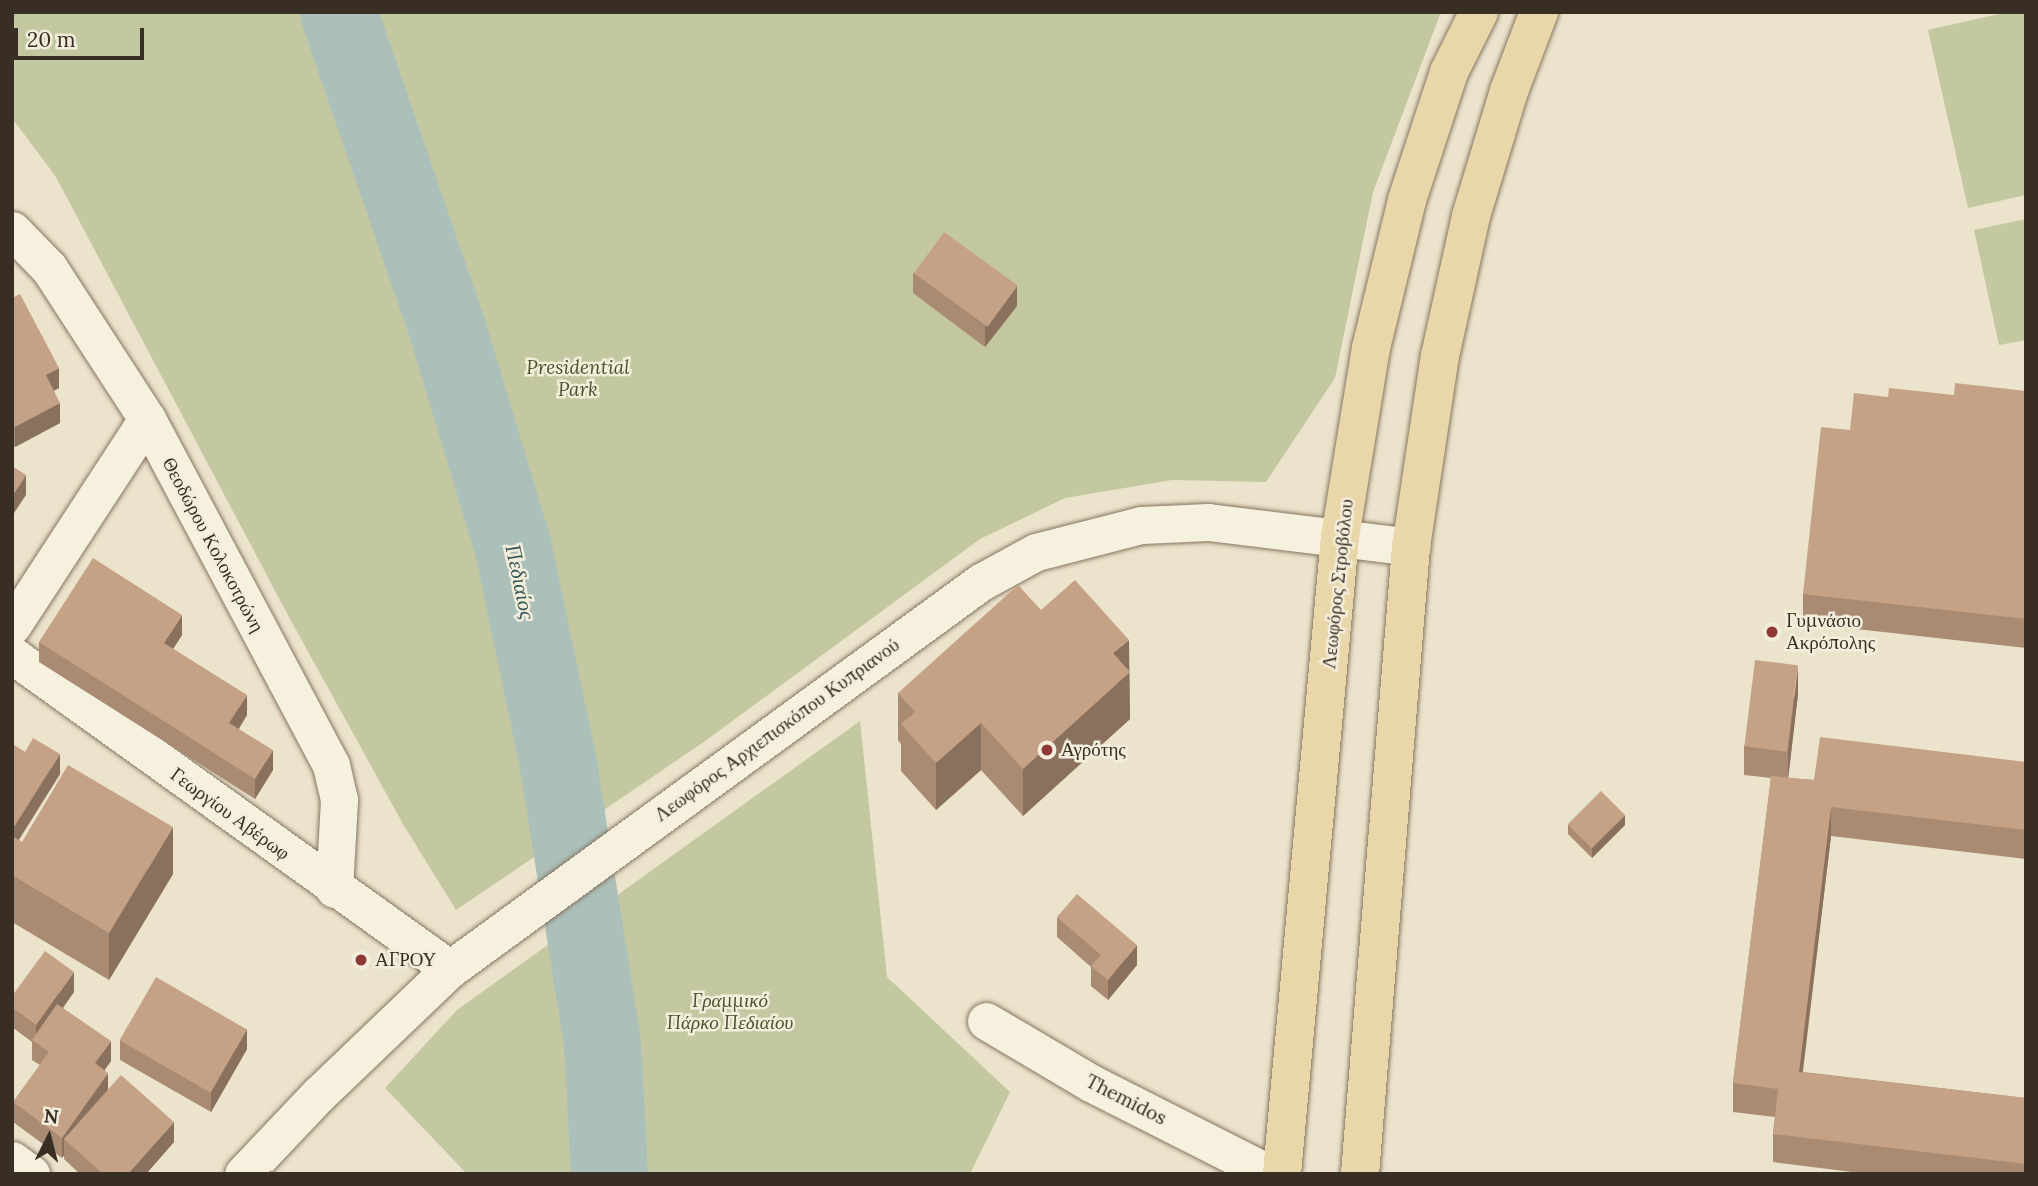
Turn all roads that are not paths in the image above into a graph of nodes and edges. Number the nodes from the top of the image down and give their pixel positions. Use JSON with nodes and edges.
{"nodes":[{"id":1,"x":1479,"y":12,"type":"edge"},
{"id":2,"x":1539,"y":12,"type":"edge"},
{"id":3,"x":12,"y":230,"type":"edge"},
{"id":4,"x":147,"y":419,"type":"junction"},
{"id":5,"x":1340,"y":537,"type":"junction"},
{"id":6,"x":1411,"y":547,"type":"junction"},
{"id":7,"x":12,"y":626,"type":"edge"},
{"id":8,"x":12,"y":655,"type":"edge"},
{"id":9,"x":334,"y":889,"type":"junction"},
{"id":10,"x":450,"y":969,"type":"junction"},
{"id":11,"x":986,"y":1021,"type":"dead end"},
{"id":12,"x":12,"y":1160,"type":"edge"},
{"id":13,"x":31,"y":1174,"type":"edge"},
{"id":14,"x":243,"y":1174,"type":"edge"},
{"id":15,"x":1270,"y":1174,"type":"edge"},
{"id":16,"x":1282,"y":1174,"type":"edge"},
{"id":17,"x":1360,"y":1174,"type":"edge"}],
"edges":[{"from":1,"to":5,"type":"main road","name":"Λεωφόρος Στροβόλου"},
{"from":2,"to":6,"type":"main road"},
{"from":3,"to":4,"type":"street","name":"Θεοδώρου Κολοκοτρώνη"},
{"from":4,"to":7,"type":"street"},
{"from":4,"to":9,"type":"street","name":"Θεοδώρου Κολοκοτρώνη"},
{"from":5,"to":6,"type":"street","name":"Λεωφόρος Αρχιεπισκόπου Κυπριανού"},
{"from":5,"to":10,"type":"street","name":"Λεωφόρος Αρχιεπισκόπου Κυπριανού"},
{"from":5,"to":16,"type":"main road","name":"Λεωφόρος Στροβόλου"},
{"from":6,"to":17,"type":"main road"},
{"from":8,"to":9,"type":"street","name":"Γεωργίου Αβέρωφ"},
{"from":9,"to":10,"type":"street","name":"Γεωργίου Αβέρωφ"},
{"from":10,"to":14,"type":"street","name":"Λεωφόρος Αρχιεπισκόπου Κυπριανού"},
{"from":11,"to":15,"type":"street","name":"Themidos"},
{"from":12,"to":13,"type":"street"}]}
